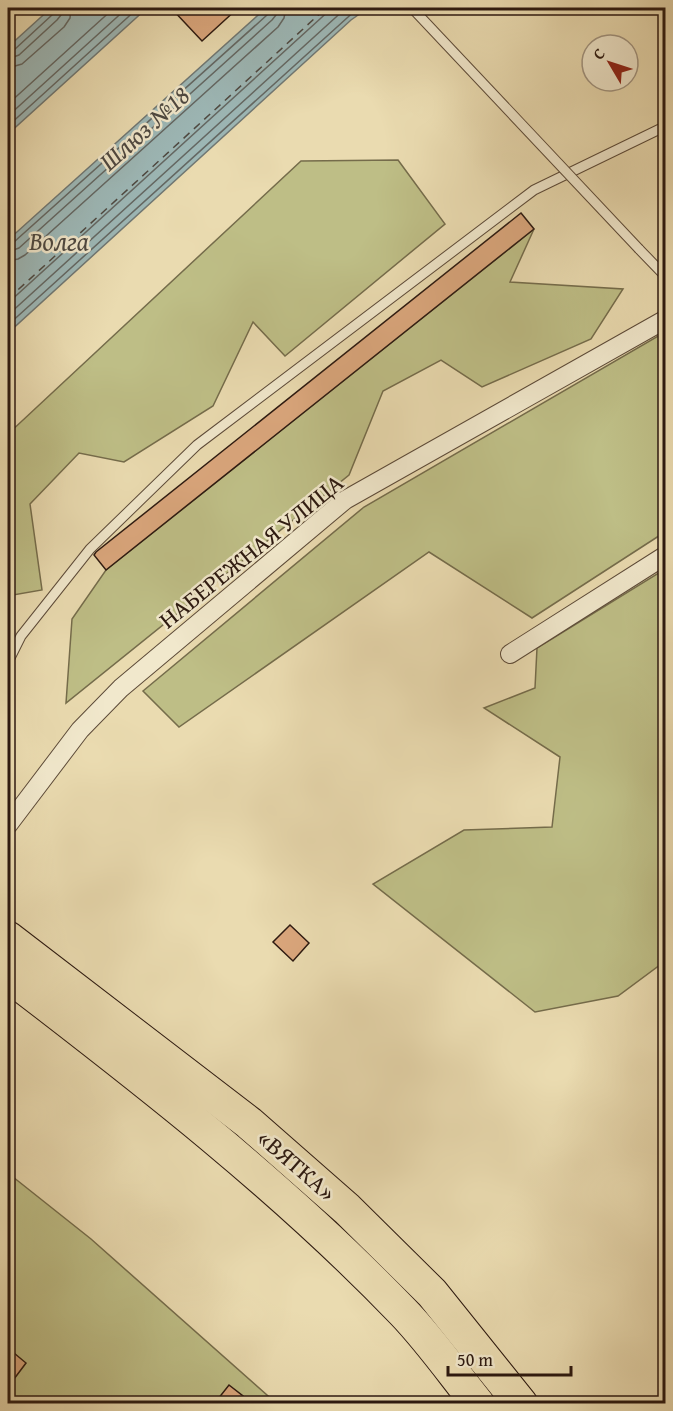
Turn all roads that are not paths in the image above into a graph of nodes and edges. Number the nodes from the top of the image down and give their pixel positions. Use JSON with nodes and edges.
{"nodes":[{"id":1,"x":412,"y":8,"type":"edge"},
{"id":2,"x":666,"y":126,"type":"edge"},
{"id":3,"x":666,"y":278,"type":"edge"},
{"id":4,"x":666,"y":319,"type":"edge"},
{"id":5,"x":666,"y":555,"type":"edge"},
{"id":6,"x":510,"y":654,"type":"dead end"},
{"id":7,"x":8,"y":662,"type":"edge"},
{"id":8,"x":10,"y":818,"type":"edge"},
{"id":9,"x":8,"y":938,"type":"edge"},
{"id":10,"x":22,"y":974,"type":"edge"},
{"id":11,"x":478,"y":1404,"type":"edge"},
{"id":12,"x":521,"y":1404,"type":"edge"}],
"edges":[{"from":1,"to":3,"type":"lane","bridge":true},
{"from":2,"to":7,"type":"lane"},
{"from":4,"to":8,"type":"street","name":"НАБЕРЕЖНАЯ УЛИЦА"},
{"from":5,"to":6,"type":"street"},
{"from":9,"to":10,"type":"highway"},
{"from":10,"to":11,"type":"highway","name":"«ВЯТКА»"},
{"from":10,"to":12,"type":"highway","name":"«ВЯТКА»"}]}
